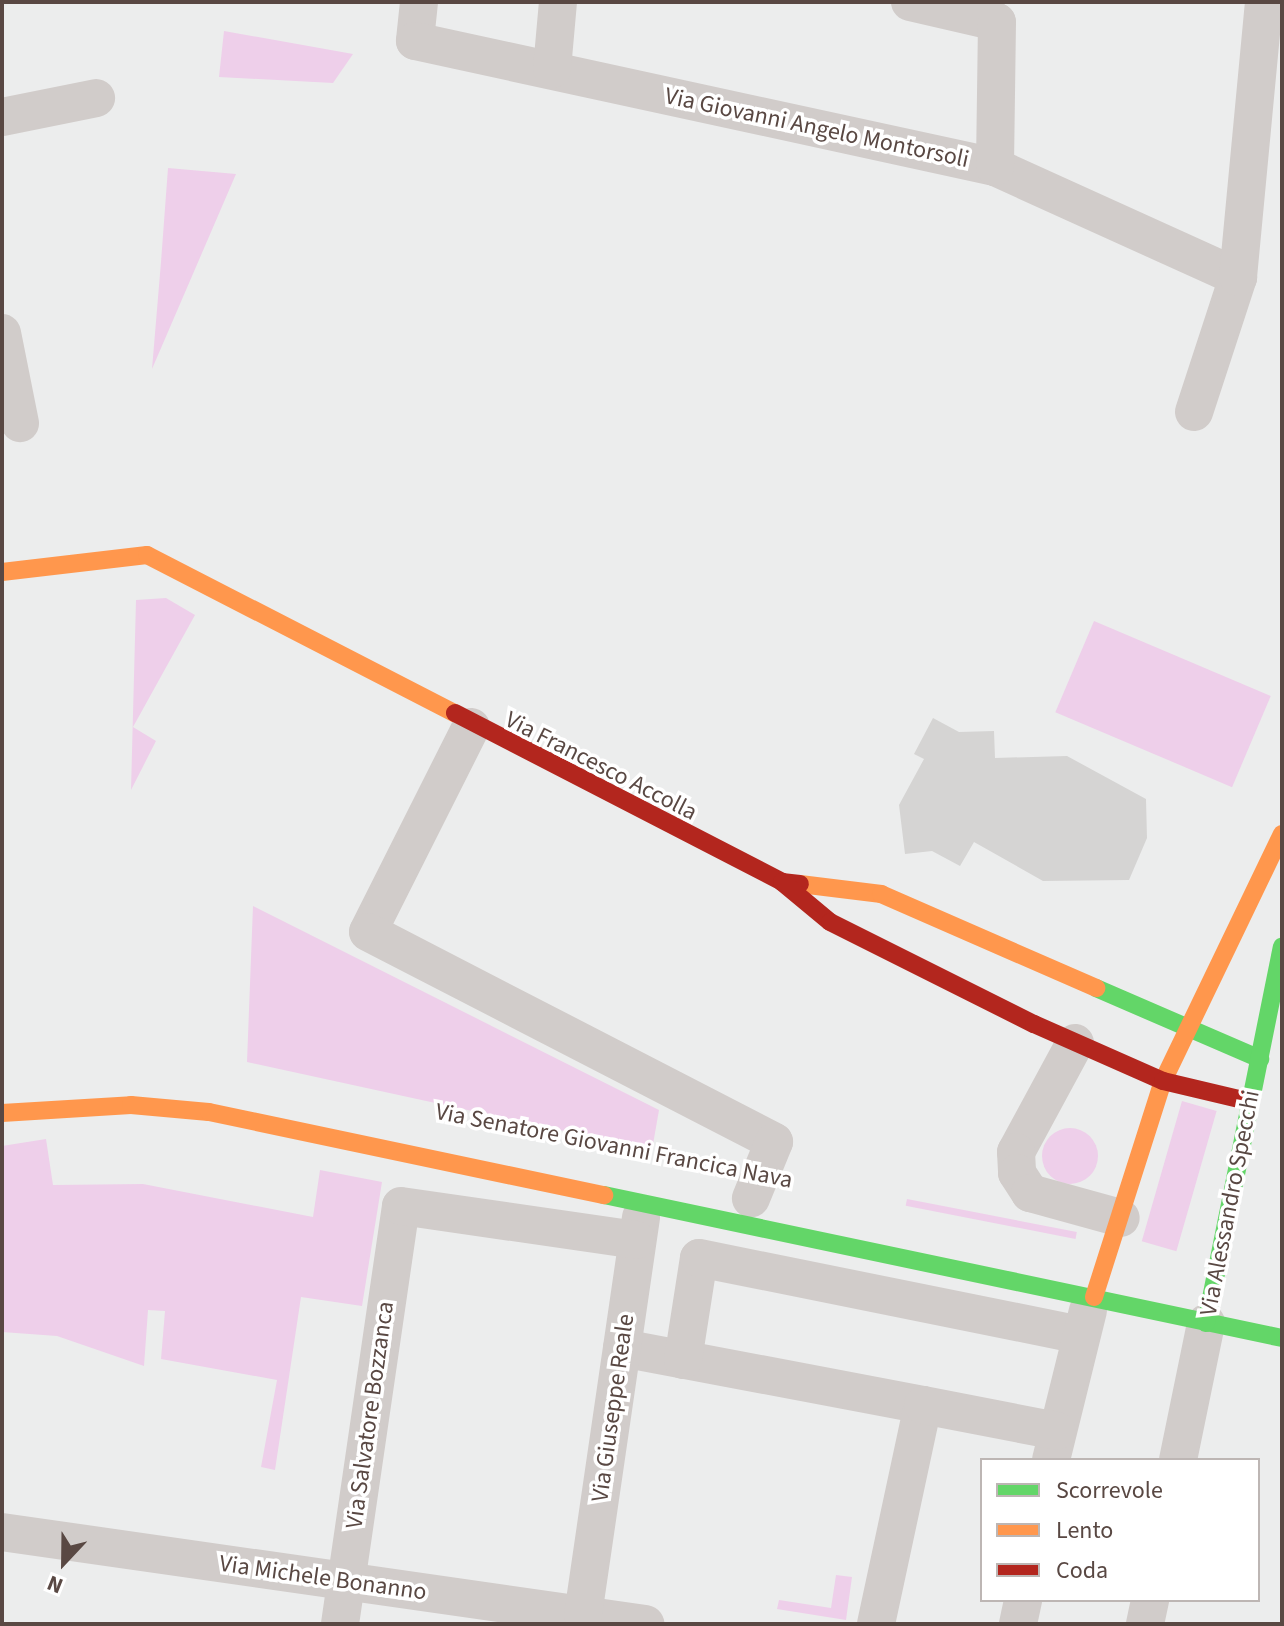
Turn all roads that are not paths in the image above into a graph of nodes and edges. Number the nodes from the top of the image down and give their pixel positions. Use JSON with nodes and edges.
{"nodes":[{"id":1,"x":419,"y":2,"type":"edge"},
{"id":2,"x":558,"y":2,"type":"edge"},
{"id":3,"x":910,"y":2,"type":"edge"},
{"id":4,"x":1264,"y":2,"type":"edge"},
{"id":5,"x":552,"y":69,"type":"junction"},
{"id":6,"x":96,"y":98,"type":"dead end"},
{"id":7,"x":2,"y":117,"type":"edge"},
{"id":8,"x":995,"y":167,"type":"junction"},
{"id":9,"x":1238,"y":277,"type":"junction"},
{"id":10,"x":2,"y":333,"type":"edge"},
{"id":11,"x":1194,"y":412,"type":"dead end"},
{"id":12,"x":20,"y":423,"type":"dead end"},
{"id":13,"x":2,"y":572,"type":"edge"},
{"id":14,"x":471,"y":727,"type":"junction"},
{"id":15,"x":1282,"y":834,"type":"edge"},
{"id":16,"x":782,"y":882,"type":"junction"},
{"id":17,"x":1282,"y":947,"type":"edge"},
{"id":18,"x":1186,"y":1029,"type":"junction"},
{"id":19,"x":1075,"y":1043,"type":"junction"},
{"id":20,"x":1260,"y":1059,"type":"junction"},
{"id":21,"x":1163,"y":1081,"type":"junction"},
{"id":22,"x":1251,"y":1102,"type":"junction"},
{"id":23,"x":2,"y":1113,"type":"edge"},
{"id":24,"x":751,"y":1198,"type":"dead end"},
{"id":25,"x":643,"y":1202,"type":"junction"},
{"id":26,"x":1121,"y":1218,"type":"junction"},
{"id":27,"x":637,"y":1240,"type":"junction"},
{"id":28,"x":1074,"y":1265,"type":"dead end"},
{"id":29,"x":1106,"y":1281,"type":"junction"},
{"id":30,"x":1240,"y":1300,"type":"dead end"},
{"id":31,"x":1205,"y":1303,"type":"junction"},
{"id":32,"x":1077,"y":1334,"type":"junction"},
{"id":33,"x":1282,"y":1338,"type":"edge"},
{"id":34,"x":622,"y":1348,"type":"junction"},
{"id":35,"x":683,"y":1360,"type":"junction"},
{"id":36,"x":923,"y":1405,"type":"junction"},
{"id":37,"x":1054,"y":1445,"type":"edge"},
{"id":38,"x":1178,"y":1458,"type":"edge"},
{"id":39,"x":2,"y":1532,"type":"edge"},
{"id":40,"x":346,"y":1581,"type":"junction"},
{"id":41,"x":1023,"y":1602,"type":"edge"},
{"id":42,"x":1150,"y":1602,"type":"edge"},
{"id":43,"x":560,"y":1617,"type":"edge"},
{"id":44,"x":340,"y":1624,"type":"edge"},
{"id":45,"x":645,"y":1624,"type":"edge"},
{"id":46,"x":876,"y":1624,"type":"edge"},
{"id":47,"x":1018,"y":1624,"type":"edge"},
{"id":48,"x":1145,"y":1624,"type":"edge"}],
"edges":[{"from":1,"to":5,"type":"street","name":"Via Giovanni Angelo Montorsoli"},
{"from":2,"to":5,"type":"street"},
{"from":3,"to":8,"type":"street"},
{"from":4,"to":9,"type":"street"},
{"from":5,"to":8,"type":"street","name":"Via Giovanni Angelo Montorsoli"},
{"from":6,"to":7,"type":"street"},
{"from":8,"to":9,"type":"street","name":"Via Giovanni Angelo Montorsoli"},
{"from":9,"to":11,"type":"street"},
{"from":10,"to":12,"type":"street"},
{"from":13,"to":14,"type":"street","name":"Via Francesco Accolla"},
{"from":14,"to":16,"type":"street","name":"Via Francesco Accolla"},
{"from":14,"to":24,"type":"street"},
{"from":15,"to":18,"type":"street"},
{"from":16,"to":18,"type":"street","name":"Via Francesco Accolla"},
{"from":16,"to":19,"type":"street"},
{"from":17,"to":20,"type":"street","name":"Via Alessandro Specchi"},
{"from":18,"to":20,"type":"street","name":"Via Francesco Accolla"},
{"from":18,"to":21,"type":"street"},
{"from":19,"to":21,"type":"street"},
{"from":19,"to":26,"type":"street"},
{"from":20,"to":22,"type":"street","name":"Via Alessandro Specchi"},
{"from":21,"to":22,"type":"street"},
{"from":21,"to":26,"type":"street"},
{"from":22,"to":31,"type":"street","name":"Via Alessandro Specchi"},
{"from":23,"to":25,"type":"street","name":"Via Senatore Giovanni Francica Nava"},
{"from":25,"to":27,"type":"street","name":"Via Giuseppe Reale"},
{"from":25,"to":29,"type":"street","name":"Via Senatore Giovanni Francica Nava"},
{"from":26,"to":29,"type":"street"},
{"from":27,"to":34,"type":"street","name":"Via Giuseppe Reale"},
{"from":27,"to":40,"type":"street","name":"Via Salvatore Bozzanca"},
{"from":28,"to":29,"type":"street","name":"Via Senatore Giovanni Francica Nava"},
{"from":29,"to":31,"type":"street","name":"Via Senatore Giovanni Francica Nava"},
{"from":29,"to":32,"type":"street"},
{"from":30,"to":31,"type":"street"},
{"from":31,"to":33,"type":"street"},
{"from":31,"to":38,"type":"street","name":"Via Alessandro Specchi"},
{"from":32,"to":35,"type":"street"},
{"from":32,"to":37,"type":"street"},
{"from":34,"to":35,"type":"street"},
{"from":34,"to":43,"type":"street","name":"Via Giuseppe Reale"},
{"from":35,"to":36,"type":"street"},
{"from":36,"to":37,"type":"street"},
{"from":36,"to":46,"type":"street"},
{"from":39,"to":40,"type":"street","name":"Via Michele Bonanno"},
{"from":40,"to":43,"type":"street","name":"Via Michele Bonanno"},
{"from":40,"to":44,"type":"street","name":"Via Salvatore Bozzanca"},
{"from":41,"to":47,"type":"street"},
{"from":42,"to":48,"type":"street"},
{"from":43,"to":45,"type":"street","name":"Via Michele Bonanno"}]}
